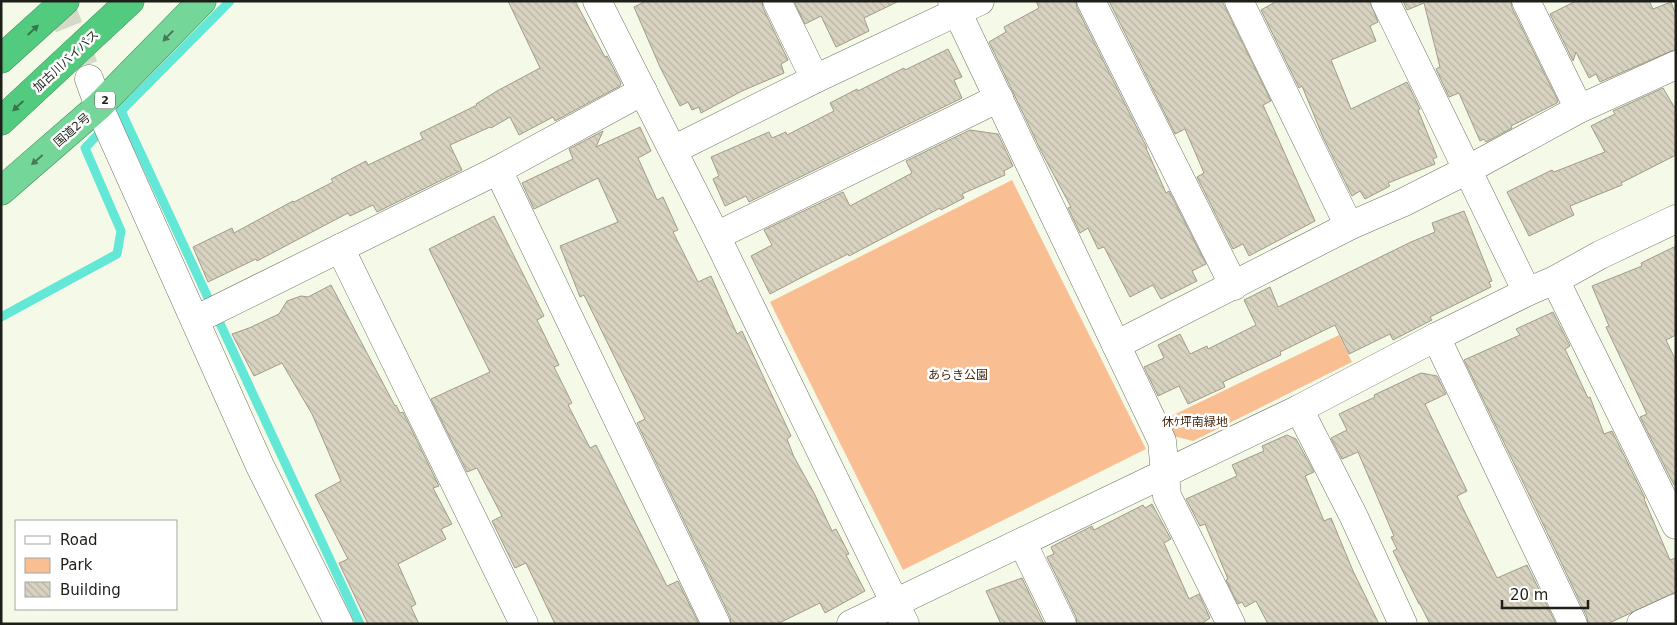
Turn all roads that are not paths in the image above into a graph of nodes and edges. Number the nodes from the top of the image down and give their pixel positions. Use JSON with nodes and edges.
{"nodes":[{"id":1,"x":65,"y":1,"type":"edge"},
{"id":2,"x":130,"y":1,"type":"edge"},
{"id":3,"x":202,"y":1,"type":"edge"},
{"id":4,"x":597,"y":1,"type":"edge"},
{"id":5,"x":777,"y":1,"type":"edge"},
{"id":6,"x":1091,"y":1,"type":"edge"},
{"id":7,"x":1239,"y":1,"type":"edge"},
{"id":8,"x":1385,"y":1,"type":"edge"},
{"id":9,"x":1526,"y":1,"type":"edge"},
{"id":10,"x":963,"y":5,"type":"edge"},
{"id":11,"x":1,"y":60,"type":"edge"},
{"id":12,"x":1676,"y":65,"type":"edge"},
{"id":13,"x":89,"y":79,"type":"tunnel mouth"},
{"id":14,"x":815,"y":79,"type":"junction"},
{"id":15,"x":643,"y":91,"type":"junction"},
{"id":16,"x":999,"y":98,"type":"junction"},
{"id":17,"x":100,"y":107,"type":"junction"},
{"id":18,"x":1579,"y":109,"type":"junction"},
{"id":19,"x":1,"y":121,"type":"edge"},
{"id":20,"x":673,"y":150,"type":"junction"},
{"id":21,"x":498,"y":170,"type":"junction"},
{"id":22,"x":1467,"y":170,"type":"junction"},
{"id":23,"x":1,"y":191,"type":"edge"},
{"id":24,"x":1676,"y":219,"type":"edge"},
{"id":25,"x":1349,"y":226,"type":"junction"},
{"id":26,"x":716,"y":236,"type":"junction"},
{"id":27,"x":340,"y":248,"type":"junction"},
{"id":28,"x":1554,"y":280,"type":"junction"},
{"id":29,"x":1234,"y":286,"type":"junction"},
{"id":30,"x":1526,"y":292,"type":"junction"},
{"id":31,"x":196,"y":320,"type":"junction"},
{"id":32,"x":1436,"y":337,"type":"junction"},
{"id":33,"x":1116,"y":345,"type":"junction"},
{"id":34,"x":1299,"y":409,"type":"junction"},
{"id":35,"x":1165,"y":473,"type":"junction"},
{"id":36,"x":1676,"y":525,"type":"edge"},
{"id":37,"x":1022,"y":542,"type":"junction"},
{"id":38,"x":1676,"y":608,"type":"edge"},
{"id":39,"x":900,"y":614,"type":"edge"},
{"id":40,"x":339,"y":624,"type":"edge"},
{"id":41,"x":524,"y":624,"type":"edge"},
{"id":42,"x":716,"y":624,"type":"edge"},
{"id":43,"x":851,"y":624,"type":"edge"},
{"id":44,"x":1062,"y":624,"type":"edge"},
{"id":45,"x":1231,"y":624,"type":"edge"},
{"id":46,"x":1404,"y":624,"type":"edge"},
{"id":47,"x":1573,"y":624,"type":"edge"},
{"id":48,"x":1641,"y":624,"type":"edge"}],
"edges":[{"from":11,"to":1,"type":"highway","one_way":true},
{"from":2,"to":19,"type":"highway","name":"加古川バイパス","one_way":true},
{"from":3,"to":17,"type":"highway","name":"国道2号","number":"2","one_way":true},
{"from":4,"to":15,"type":"street"},
{"from":5,"to":14,"type":"street"},
{"from":6,"to":29,"type":"street"},
{"from":7,"to":25,"type":"street"},
{"from":8,"to":22,"type":"street"},
{"from":9,"to":18,"type":"street"},
{"from":10,"to":14,"type":"street"},
{"from":10,"to":16,"type":"street"},
{"from":12,"to":18,"type":"street"},
{"from":13,"to":17,"type":"street"},
{"from":14,"to":20,"type":"street"},
{"from":15,"to":20,"type":"street"},
{"from":15,"to":21,"type":"street"},
{"from":16,"to":26,"type":"street"},
{"from":16,"to":33,"type":"street"},
{"from":17,"to":23,"type":"highway","name":"国道2号","number":"2","one_way":true},
{"from":17,"to":31,"type":"street"},
{"from":18,"to":22,"type":"street"},
{"from":20,"to":26,"type":"street"},
{"from":21,"to":27,"type":"street"},
{"from":21,"to":42,"type":"street"},
{"from":22,"to":25,"type":"street"},
{"from":22,"to":30,"type":"street"},
{"from":24,"to":28,"type":"street"},
{"from":25,"to":29,"type":"street"},
{"from":26,"to":39,"type":"street"},
{"from":27,"to":31,"type":"street"},
{"from":27,"to":41,"type":"street"},
{"from":28,"to":30,"type":"street"},
{"from":28,"to":36,"type":"street"},
{"from":29,"to":33,"type":"street"},
{"from":30,"to":32,"type":"street"},
{"from":31,"to":40,"type":"street"},
{"from":32,"to":34,"type":"street"},
{"from":32,"to":47,"type":"street"},
{"from":33,"to":35,"type":"street"},
{"from":34,"to":35,"type":"street"},
{"from":34,"to":46,"type":"street"},
{"from":35,"to":37,"type":"street"},
{"from":35,"to":45,"type":"street"},
{"from":37,"to":39,"type":"street"},
{"from":37,"to":44,"type":"street"},
{"from":38,"to":48,"type":"street"},
{"from":39,"to":43,"type":"street"}]}
